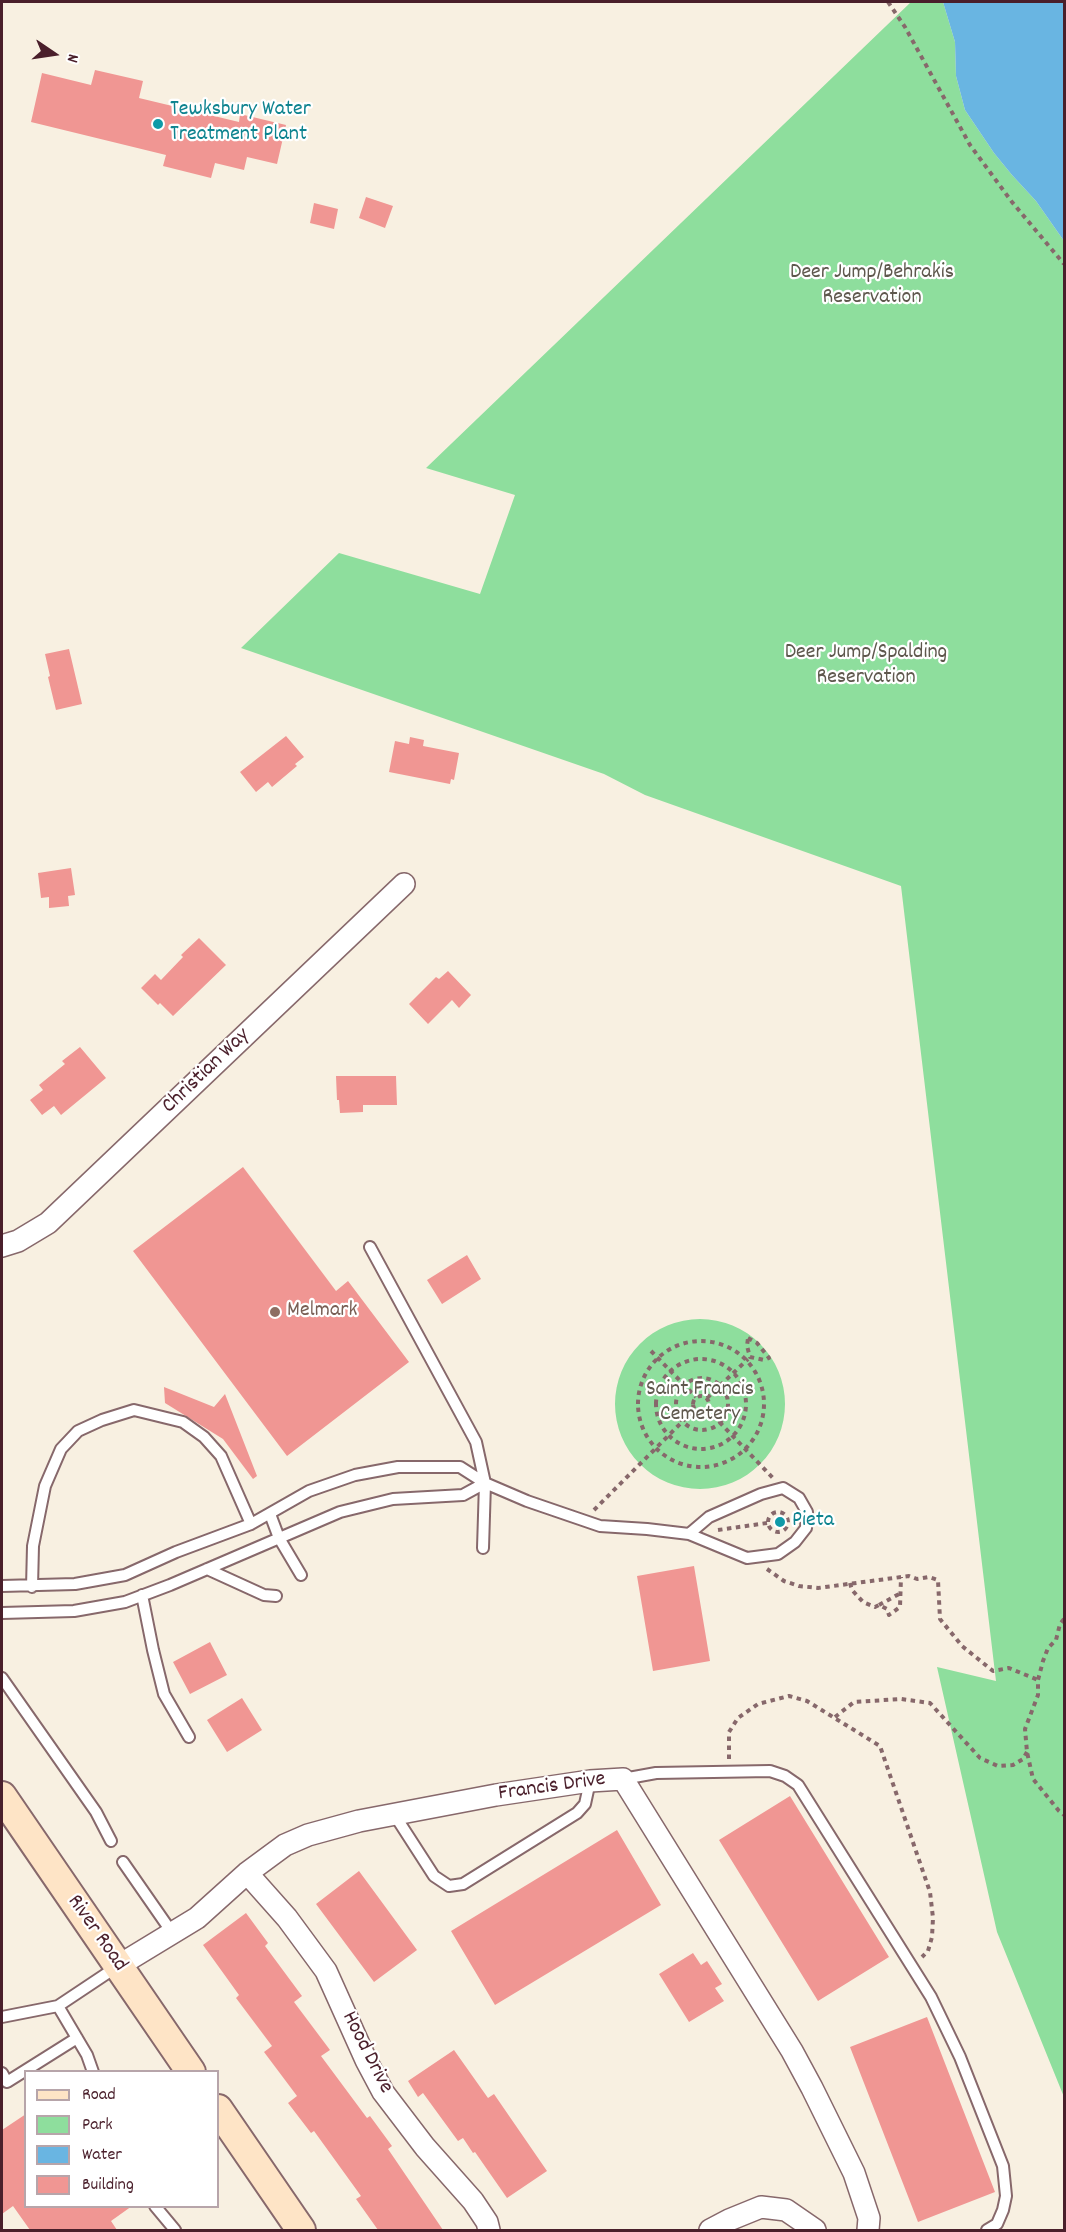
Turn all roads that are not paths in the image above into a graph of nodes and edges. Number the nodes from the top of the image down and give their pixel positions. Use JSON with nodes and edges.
{"nodes":[{"id":1,"x":404,"y":884,"type":"dead end"},
{"id":2,"x":2,"y":1246,"type":"edge"},
{"id":3,"x":370,"y":1247,"type":"dead end"},
{"id":4,"x":485,"y":1483,"type":"junction"},
{"id":5,"x":270,"y":1514,"type":"junction"},
{"id":6,"x":251,"y":1524,"type":"junction"},
{"id":7,"x":689,"y":1534,"type":"junction"},
{"id":8,"x":279,"y":1538,"type":"junction"},
{"id":9,"x":483,"y":1548,"type":"dead end"},
{"id":10,"x":207,"y":1569,"type":"junction"},
{"id":11,"x":301,"y":1575,"type":"dead end"},
{"id":12,"x":2,"y":1586,"type":"edge"},
{"id":13,"x":32,"y":1587,"type":"junction"},
{"id":14,"x":142,"y":1595,"type":"junction"},
{"id":15,"x":276,"y":1596,"type":"dead end"},
{"id":16,"x":2,"y":1613,"type":"edge"},
{"id":17,"x":2,"y":1678,"type":"edge"},
{"id":18,"x":189,"y":1737,"type":"dead end"},
{"id":19,"x":623,"y":1779,"type":"junction"},
{"id":20,"x":590,"y":1781,"type":"junction"},
{"id":21,"x":2,"y":1796,"type":"edge"},
{"id":22,"x":394,"y":1814,"type":"junction"},
{"id":23,"x":111,"y":1841,"type":"dead end"},
{"id":24,"x":123,"y":1862,"type":"dead end"},
{"id":25,"x":247,"y":1873,"type":"junction"},
{"id":26,"x":173,"y":1934,"type":"junction"},
{"id":27,"x":118,"y":1966,"type":"junction"},
{"id":28,"x":58,"y":2006,"type":"junction"},
{"id":29,"x":2,"y":2017,"type":"edge"},
{"id":30,"x":77,"y":2038,"type":"junction"},
{"id":31,"x":26,"y":2070,"type":"edge"},
{"id":32,"x":92,"y":2070,"type":"edge"},
{"id":33,"x":191,"y":2070,"type":"edge"},
{"id":34,"x":24,"y":2071,"type":"edge"},
{"id":35,"x":2,"y":2073,"type":"edge"},
{"id":36,"x":219,"y":2110,"type":"edge"},
{"id":37,"x":157,"y":2208,"type":"edge"},
{"id":38,"x":176,"y":2230,"type":"edge"},
{"id":39,"x":301,"y":2230,"type":"edge"},
{"id":40,"x":489,"y":2230,"type":"edge"},
{"id":41,"x":710,"y":2230,"type":"edge"},
{"id":42,"x":815,"y":2230,"type":"edge"},
{"id":43,"x":868,"y":2230,"type":"edge"},
{"id":44,"x":987,"y":2230,"type":"edge"}],
"edges":[{"from":1,"to":2,"type":"street","name":"Christian Way"},
{"from":3,"to":4,"type":"lane"},
{"from":4,"to":5,"type":"lane"},
{"from":4,"to":7,"type":"lane"},
{"from":4,"to":8,"type":"lane"},
{"from":4,"to":9,"type":"lane"},
{"from":5,"to":6,"type":"lane"},
{"from":5,"to":8,"type":"lane"},
{"from":6,"to":13,"type":"lane"},
{"from":6,"to":13,"type":"lane"},
{"from":7,"to":7,"type":"lane"},
{"from":8,"to":10,"type":"lane"},
{"from":8,"to":11,"type":"lane"},
{"from":10,"to":14,"type":"lane"},
{"from":10,"to":15,"type":"lane"},
{"from":12,"to":13,"type":"lane"},
{"from":14,"to":16,"type":"lane"},
{"from":14,"to":18,"type":"lane"},
{"from":17,"to":23,"type":"lane"},
{"from":19,"to":20,"type":"street","name":"Francis Drive"},
{"from":19,"to":43,"type":"street","name":"Francis Drive"},
{"from":19,"to":44,"type":"lane"},
{"from":20,"to":22,"type":"street","name":"Francis Drive"},
{"from":20,"to":22,"type":"lane"},
{"from":21,"to":27,"type":"main road","name":"River Road"},
{"from":22,"to":25,"type":"street","name":"Francis Drive"},
{"from":24,"to":26,"type":"lane"},
{"from":25,"to":26,"type":"street","name":"Francis Drive"},
{"from":25,"to":40,"type":"street","name":"Hood Drive"},
{"from":26,"to":27,"type":"street","name":"Francis Drive"},
{"from":27,"to":28,"type":"lane"},
{"from":27,"to":33,"type":"main road","name":"River Road"},
{"from":28,"to":29,"type":"lane"},
{"from":28,"to":30,"type":"lane"},
{"from":30,"to":31,"type":"lane"},
{"from":30,"to":32,"type":"lane"},
{"from":34,"to":35,"type":"lane"},
{"from":36,"to":39,"type":"main road"},
{"from":37,"to":38,"type":"lane"},
{"from":41,"to":42,"type":"street"}]}
